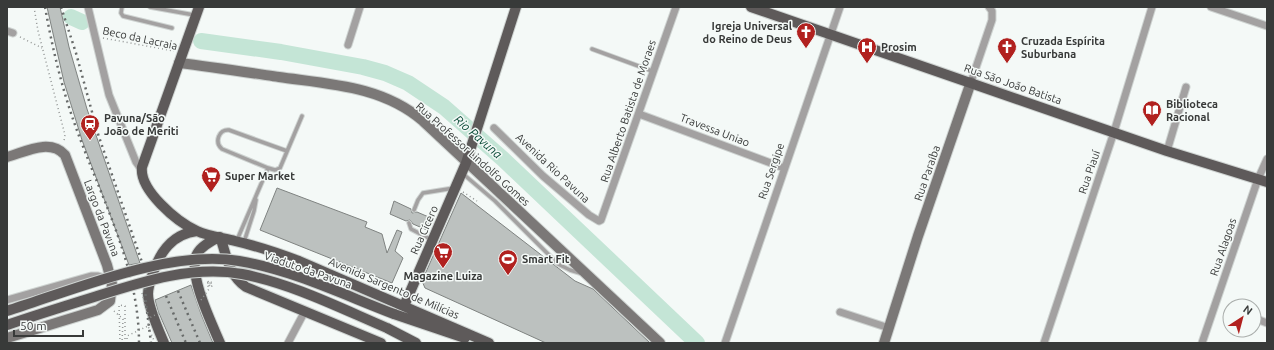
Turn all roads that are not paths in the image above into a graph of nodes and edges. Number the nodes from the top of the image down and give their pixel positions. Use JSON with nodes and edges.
{"nodes":[{"id":1,"x":88,"y":7,"type":"edge"},
{"id":2,"x":122,"y":7,"type":"edge"},
{"id":3,"x":150,"y":7,"type":"edge"},
{"id":4,"x":173,"y":7,"type":"edge"},
{"id":5,"x":360,"y":7,"type":"edge"},
{"id":6,"x":516,"y":7,"type":"edge"},
{"id":7,"x":676,"y":7,"type":"edge"},
{"id":8,"x":751,"y":7,"type":"edge"},
{"id":9,"x":840,"y":7,"type":"edge"},
{"id":10,"x":1152,"y":7,"type":"edge"},
{"id":11,"x":1211,"y":7,"type":"edge"},
{"id":12,"x":991,"y":9,"type":"edge"},
{"id":13,"x":172,"y":12,"type":"junction"},
{"id":14,"x":196,"y":14,"type":"edge"},
{"id":15,"x":1267,"y":26,"type":"edge"},
{"id":16,"x":172,"y":28,"type":"dead end"},
{"id":17,"x":831,"y":34,"type":"junction"},
{"id":18,"x":348,"y":45,"type":"dead end"},
{"id":19,"x":592,"y":49,"type":"dead end"},
{"id":20,"x":181,"y":57,"type":"junction"},
{"id":21,"x":652,"y":71,"type":"junction"},
{"id":22,"x":971,"y":82,"type":"junction"},
{"id":23,"x":1186,"y":87,"type":"dead end"},
{"id":24,"x":639,"y":114,"type":"junction"},
{"id":25,"x":302,"y":116,"type":"dead end"},
{"id":26,"x":494,"y":128,"type":"dead end"},
{"id":27,"x":1114,"y":132,"type":"junction"},
{"id":28,"x":1168,"y":151,"type":"junction"},
{"id":29,"x":287,"y":152,"type":"junction"},
{"id":30,"x":7,"y":157,"type":"edge"},
{"id":31,"x":1267,"y":158,"type":"edge"},
{"id":32,"x":466,"y":163,"type":"junction"},
{"id":33,"x":268,"y":168,"type":"junction"},
{"id":34,"x":784,"y":168,"type":"junction"},
{"id":35,"x":141,"y":169,"type":"junction"},
{"id":36,"x":462,"y":173,"type":"junction"},
{"id":37,"x":1262,"y":180,"type":"edge"},
{"id":38,"x":455,"y":188,"type":"junction"},
{"id":39,"x":256,"y":198,"type":"junction"},
{"id":40,"x":414,"y":210,"type":"dead end"},
{"id":41,"x":599,"y":221,"type":"joint"},
{"id":42,"x":409,"y":222,"type":"dead end"},
{"id":43,"x":196,"y":231,"type":"junction"},
{"id":44,"x":219,"y":237,"type":"junction"},
{"id":45,"x":432,"y":240,"type":"junction"},
{"id":46,"x":240,"y":242,"type":"junction"},
{"id":47,"x":158,"y":259,"type":"junction"},
{"id":48,"x":195,"y":265,"type":"junction"},
{"id":49,"x":585,"y":274,"type":"junction"},
{"id":50,"x":112,"y":284,"type":"junction"},
{"id":51,"x":7,"y":300,"type":"edge"},
{"id":52,"x":404,"y":306,"type":"junction"},
{"id":53,"x":7,"y":311,"type":"edge"},
{"id":54,"x":305,"y":311,"type":"junction"},
{"id":55,"x":840,"y":312,"type":"dead end"},
{"id":56,"x":7,"y":325,"type":"edge"},
{"id":57,"x":889,"y":328,"type":"junction"},
{"id":58,"x":7,"y":338,"type":"edge"},
{"id":59,"x":164,"y":343,"type":"edge"},
{"id":60,"x":220,"y":343,"type":"edge"},
{"id":61,"x":288,"y":343,"type":"edge"},
{"id":62,"x":381,"y":343,"type":"edge"},
{"id":63,"x":416,"y":343,"type":"edge"},
{"id":64,"x":482,"y":343,"type":"edge"},
{"id":65,"x":489,"y":343,"type":"edge"},
{"id":66,"x":660,"y":343,"type":"edge"},
{"id":67,"x":725,"y":343,"type":"edge"},
{"id":68,"x":884,"y":343,"type":"edge"},
{"id":69,"x":1044,"y":343,"type":"edge"},
{"id":70,"x":1202,"y":343,"type":"edge"}],
"edges":[{"from":1,"to":35,"type":"street"},
{"from":2,"to":16,"type":"lane"},
{"from":3,"to":13,"type":"lane"},
{"from":4,"to":13,"type":"lane"},
{"from":5,"to":18,"type":"street"},
{"from":6,"to":32,"type":"main road","name":"Rua Cícero"},
{"from":7,"to":21,"type":"street","name":"Rua Alberto Batista de Moraes"},
{"from":8,"to":17,"type":"main road","name":"Rua São João Batista"},
{"from":9,"to":17,"type":"street","name":"Rua Sergipe"},
{"from":10,"to":27,"type":"street","name":"Rua Piauí"},
{"from":11,"to":15,"type":"street"},
{"from":12,"to":22,"type":"street","name":"Rua Paraíba"},
{"from":13,"to":14,"type":"lane"},
{"from":14,"to":20,"type":"main road"},
{"from":17,"to":22,"type":"main road","name":"Rua São João Batista"},
{"from":17,"to":34,"type":"street","name":"Rua Sergipe"},
{"from":19,"to":21,"type":"lane"},
{"from":20,"to":32,"type":"street","name":"Rua Professor Lindolfo Gomes"},
{"from":20,"to":35,"type":"main road"},
{"from":21,"to":24,"type":"street","name":"Rua Alberto Batista de Moraes"},
{"from":22,"to":27,"type":"main road","name":"Rua São João Batista"},
{"from":22,"to":57,"type":"street","name":"Rua Paraíba"},
{"from":23,"to":28,"type":"street"},
{"from":24,"to":34,"type":"street","name":"Travessa Uniao"},
{"from":24,"to":41,"type":"street","name":"Rua Alberto Batista de Moraes"},
{"from":25,"to":29,"type":"lane"},
{"from":26,"to":41,"type":"street","name":"Avenida Rio Pavuna"},
{"from":27,"to":28,"type":"main road","name":"Rua São João Batista"},
{"from":27,"to":69,"type":"street","name":"Rua Piauí"},
{"from":28,"to":37,"type":"main road","name":"Rua São João Batista"},
{"from":29,"to":33,"type":"lane"},
{"from":29,"to":33,"type":"lane"},
{"from":30,"to":50,"type":"street","name":"Largo da Pavuna"},
{"from":31,"to":37,"type":"street","name":"Rua Alagoas"},
{"from":32,"to":36,"type":"main road","name":"Rua Cícero"},
{"from":32,"to":49,"type":"street","name":"Rua Professor Lindolfo Gomes"},
{"from":33,"to":39,"type":"lane"},
{"from":34,"to":67,"type":"street","name":"Rua Sergipe"},
{"from":35,"to":43,"type":"main road","name":"Avenida Sargento de Milícias"},
{"from":36,"to":38,"type":"main road","name":"Rua Cícero"},
{"from":36,"to":49,"type":"lane"},
{"from":37,"to":70,"type":"street","name":"Rua Alagoas"},
{"from":38,"to":40,"type":"lane"},
{"from":38,"to":45,"type":"main road","name":"Rua Cícero"},
{"from":39,"to":46,"type":"lane"},
{"from":39,"to":46,"type":"lane"},
{"from":42,"to":45,"type":"lane"},
{"from":43,"to":44,"type":"main road","name":"Avenida Sargento de Milícias"},
{"from":43,"to":47,"type":"main road"},
{"from":44,"to":46,"type":"main road","name":"Avenida Sargento de Milícias"},
{"from":44,"to":48,"type":"main road"},
{"from":44,"to":54,"type":"main road"},
{"from":45,"to":52,"type":"main road","name":"Rua Cícero"},
{"from":46,"to":52,"type":"main road","name":"Avenida Sargento de Milícias"},
{"from":47,"to":48,"type":"main road"},
{"from":47,"to":59,"type":"main road"},
{"from":48,"to":60,"type":"main road"},
{"from":49,"to":66,"type":"street","name":"Rua Professor Lindolfo Gomes"},
{"from":50,"to":51,"type":"street"},
{"from":50,"to":58,"type":"street","name":"Largo da Pavuna"},
{"from":52,"to":65,"type":"main road","name":"Avenida Sargento de Milícias"},
{"from":53,"to":64,"type":"main road","name":"Viaduto da Pavuna","bridge":true},
{"from":54,"to":61,"type":"street"},
{"from":54,"to":62,"type":"main road"},
{"from":55,"to":57,"type":"street"},
{"from":56,"to":63,"type":"main road","name":"Viaduto da Pavuna","bridge":true},
{"from":57,"to":68,"type":"street","name":"Rua Paraíba"}]}
